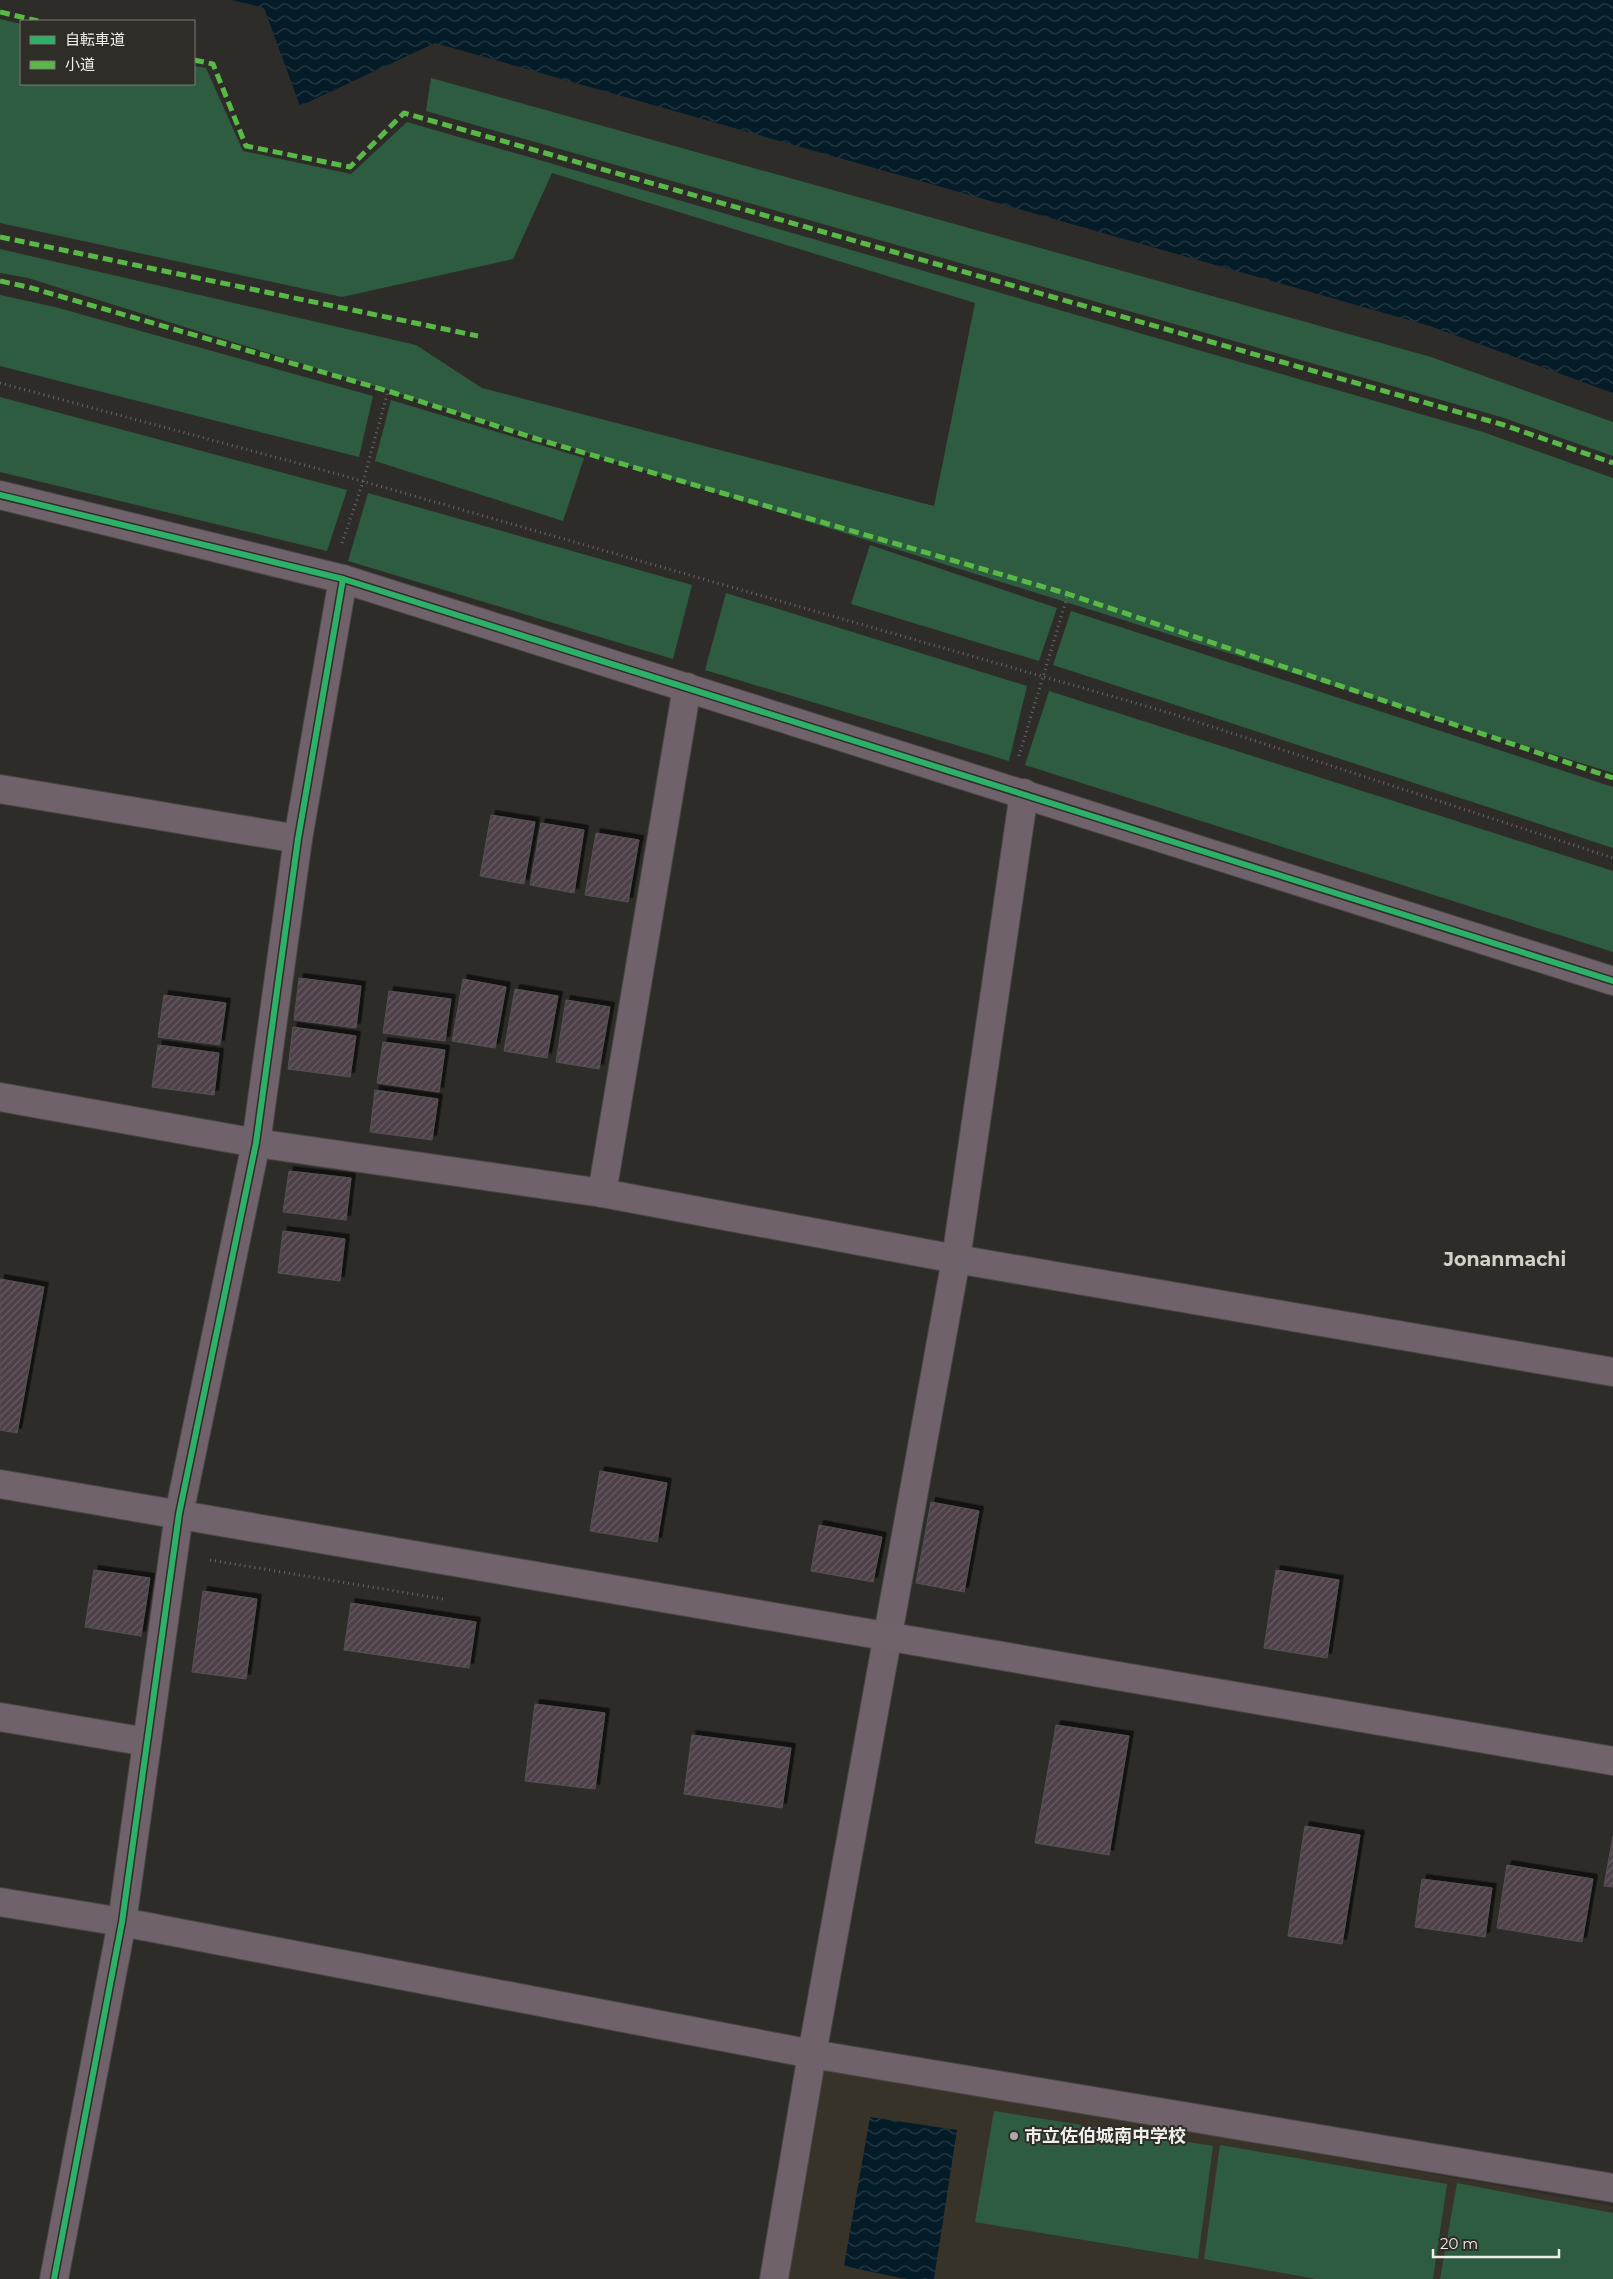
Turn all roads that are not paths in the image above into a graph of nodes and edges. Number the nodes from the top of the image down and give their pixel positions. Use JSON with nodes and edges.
{"nodes":[{"id":1,"x":0,"y":495,"type":"edge"},
{"id":2,"x":337,"y":578,"type":"junction"},
{"id":3,"x":686,"y":687,"type":"junction"},
{"id":4,"x":0,"y":789,"type":"edge"},
{"id":5,"x":1016,"y":791,"type":"junction"},
{"id":6,"x":298,"y":839,"type":"junction"},
{"id":7,"x":1613,"y":981,"type":"edge"},
{"id":8,"x":0,"y":1097,"type":"edge"},
{"id":9,"x":256,"y":1143,"type":"junction"},
{"id":10,"x":602,"y":1193,"type":"junction"},
{"id":11,"x":956,"y":1259,"type":"junction"},
{"id":12,"x":1613,"y":1372,"type":"edge"},
{"id":13,"x":0,"y":1484,"type":"edge"},
{"id":14,"x":179,"y":1514,"type":"junction"},
{"id":15,"x":887,"y":1636,"type":"junction"},
{"id":16,"x":0,"y":1717,"type":"edge"},
{"id":17,"x":147,"y":1742,"type":"junction"},
{"id":18,"x":1613,"y":1761,"type":"edge"},
{"id":19,"x":0,"y":1902,"type":"edge"},
{"id":20,"x":122,"y":1922,"type":"junction"},
{"id":21,"x":812,"y":2054,"type":"junction"},
{"id":22,"x":1613,"y":2188,"type":"edge"},
{"id":23,"x":54,"y":2279,"type":"edge"},
{"id":24,"x":774,"y":2279,"type":"edge"}],
"edges":[{"from":1,"to":2,"type":"street"},
{"from":2,"to":3,"type":"street"},
{"from":2,"to":6,"type":"street"},
{"from":3,"to":5,"type":"street"},
{"from":3,"to":10,"type":"street"},
{"from":4,"to":6,"type":"street"},
{"from":5,"to":7,"type":"street"},
{"from":5,"to":11,"type":"street"},
{"from":6,"to":9,"type":"street"},
{"from":8,"to":9,"type":"street"},
{"from":9,"to":10,"type":"street"},
{"from":9,"to":14,"type":"street"},
{"from":10,"to":11,"type":"street"},
{"from":11,"to":12,"type":"street"},
{"from":11,"to":15,"type":"street"},
{"from":13,"to":14,"type":"street"},
{"from":14,"to":15,"type":"street"},
{"from":14,"to":17,"type":"street"},
{"from":15,"to":18,"type":"street"},
{"from":15,"to":21,"type":"street"},
{"from":16,"to":17,"type":"street"},
{"from":17,"to":20,"type":"street"},
{"from":19,"to":20,"type":"street"},
{"from":20,"to":21,"type":"street"},
{"from":20,"to":23,"type":"street"},
{"from":21,"to":22,"type":"street"},
{"from":21,"to":24,"type":"street"}]}
